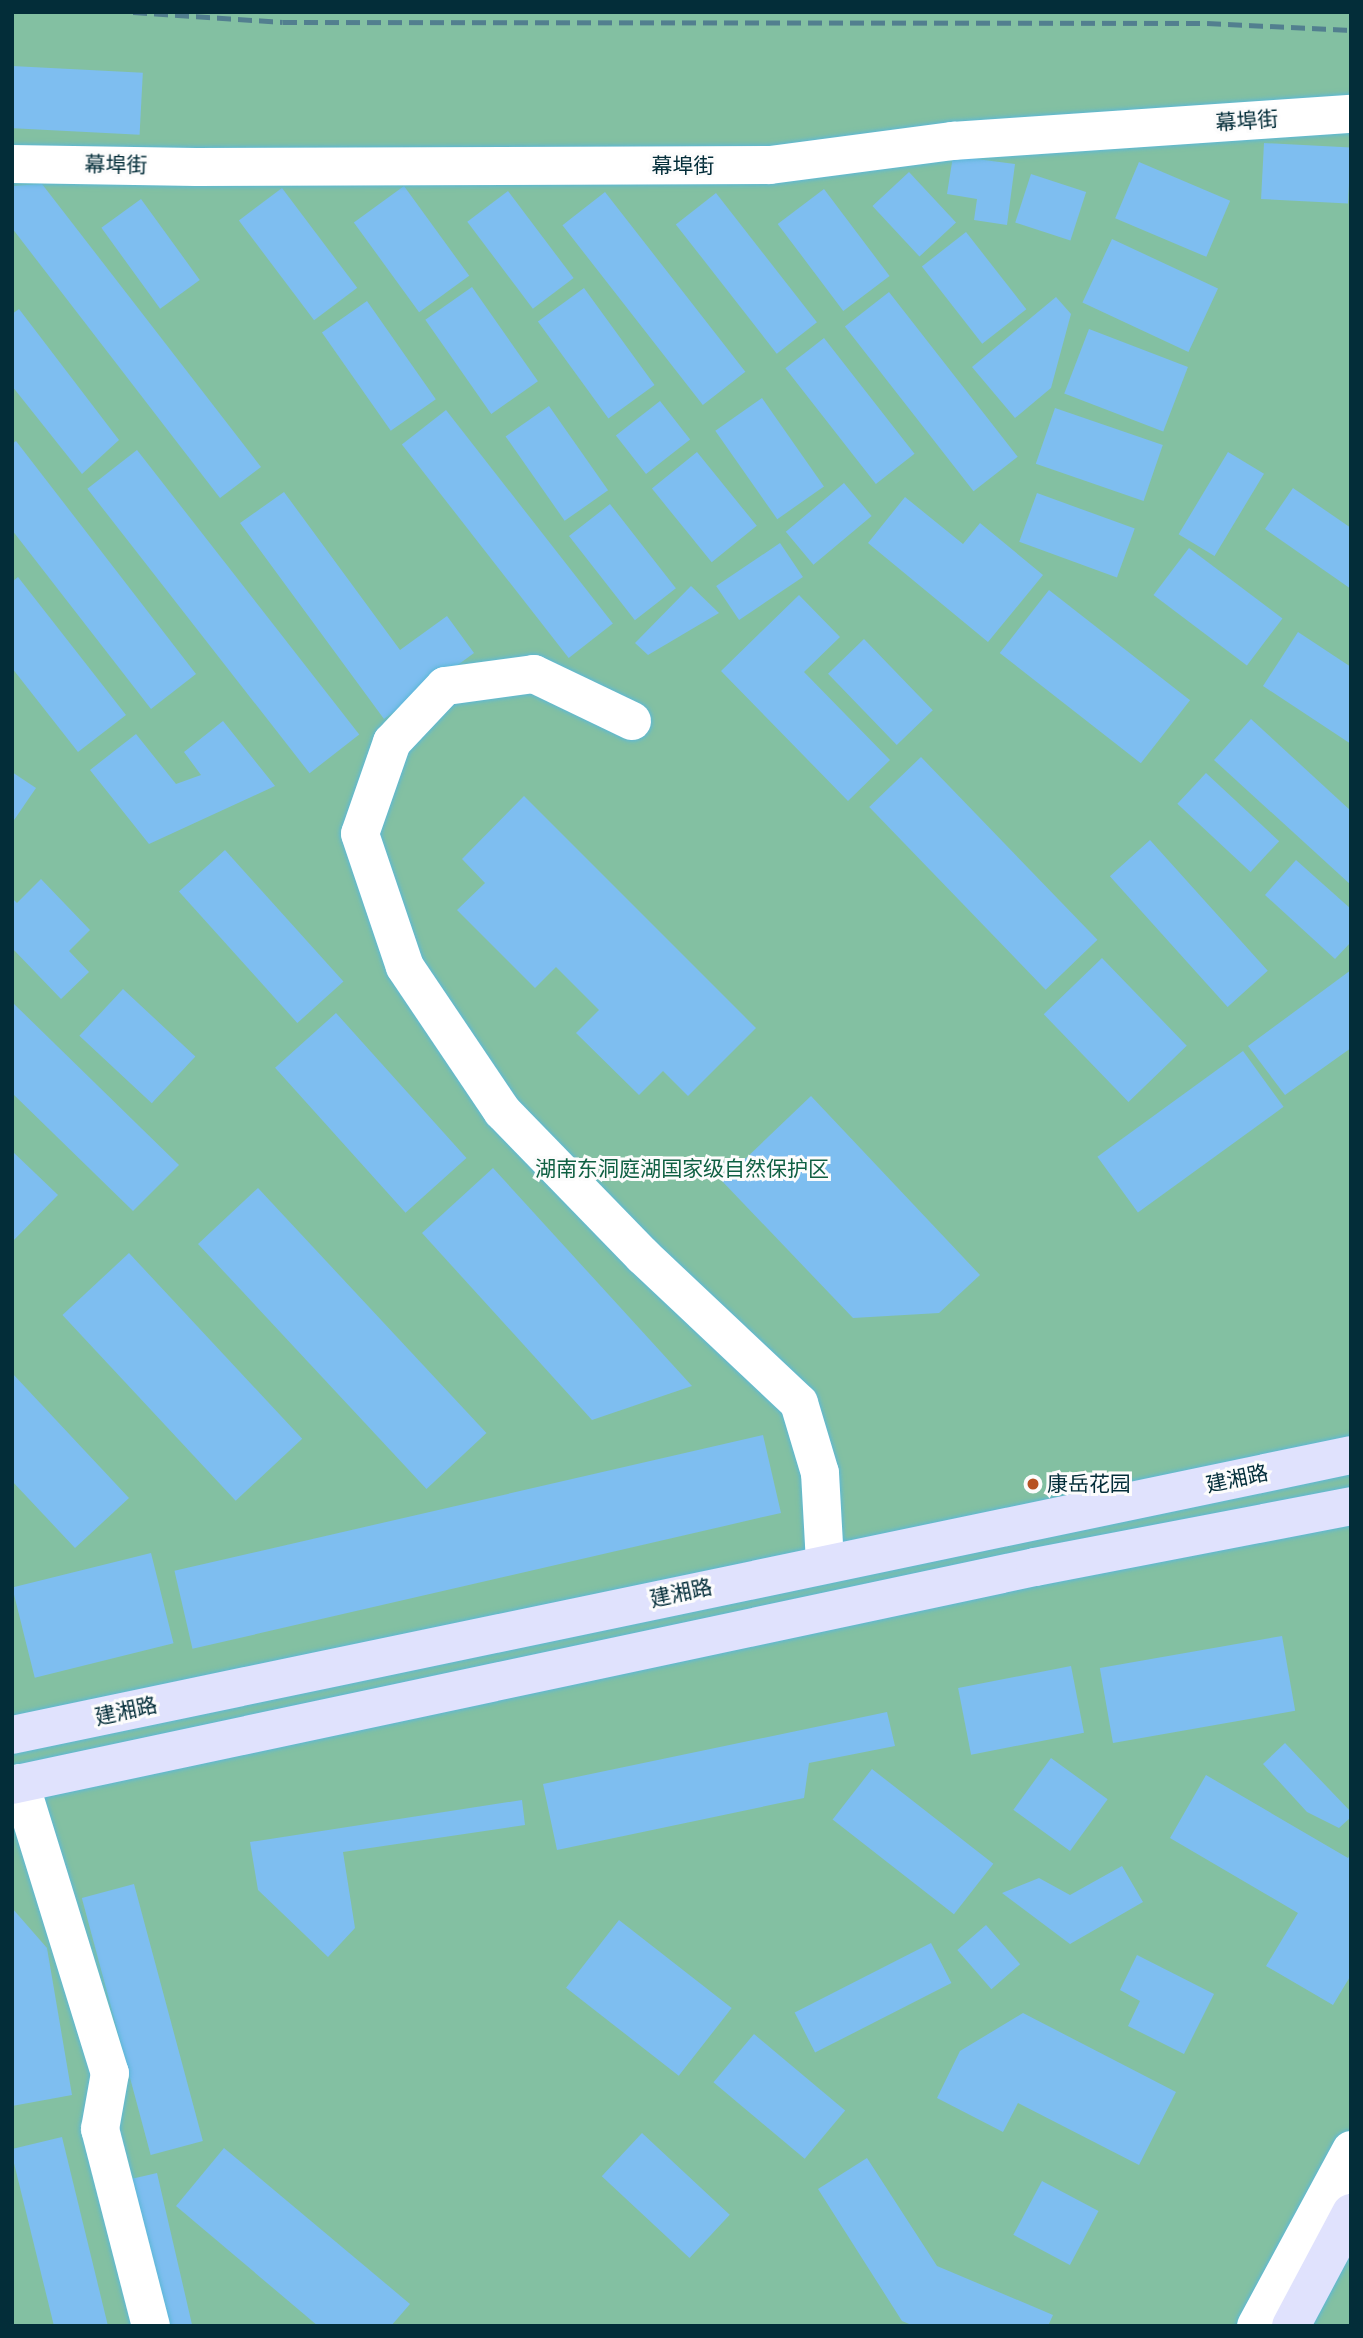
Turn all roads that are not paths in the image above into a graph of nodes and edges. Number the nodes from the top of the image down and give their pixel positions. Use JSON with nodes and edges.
{"nodes":[{"id":1,"x":1351,"y":114,"type":"edge"},
{"id":2,"x":12,"y":164,"type":"edge"},
{"id":3,"x":632,"y":721,"type":"dead end"},
{"id":4,"x":1351,"y":1455,"type":"edge"},
{"id":5,"x":1351,"y":1506,"type":"edge"},
{"id":6,"x":825,"y":1562,"type":"junction"},
{"id":7,"x":12,"y":1735,"type":"edge"},
{"id":8,"x":16,"y":1784,"type":"edge"},
{"id":9,"x":1351,"y":2150,"type":"edge"},
{"id":10,"x":1351,"y":2213,"type":"edge"},
{"id":11,"x":151,"y":2326,"type":"edge"},
{"id":12,"x":1256,"y":2326,"type":"edge"},
{"id":13,"x":1291,"y":2326,"type":"edge"}],
"edges":[{"from":1,"to":2,"type":"street","name":"幕埠街"},
{"from":3,"to":6,"type":"street"},
{"from":4,"to":6,"type":"main road","name":"建湘路"},
{"from":5,"to":8,"type":"main road"},
{"from":6,"to":7,"type":"main road","name":"建湘路"},
{"from":8,"to":11,"type":"street"},
{"from":9,"to":12,"type":"street"},
{"from":10,"to":13,"type":"main road"}]}
